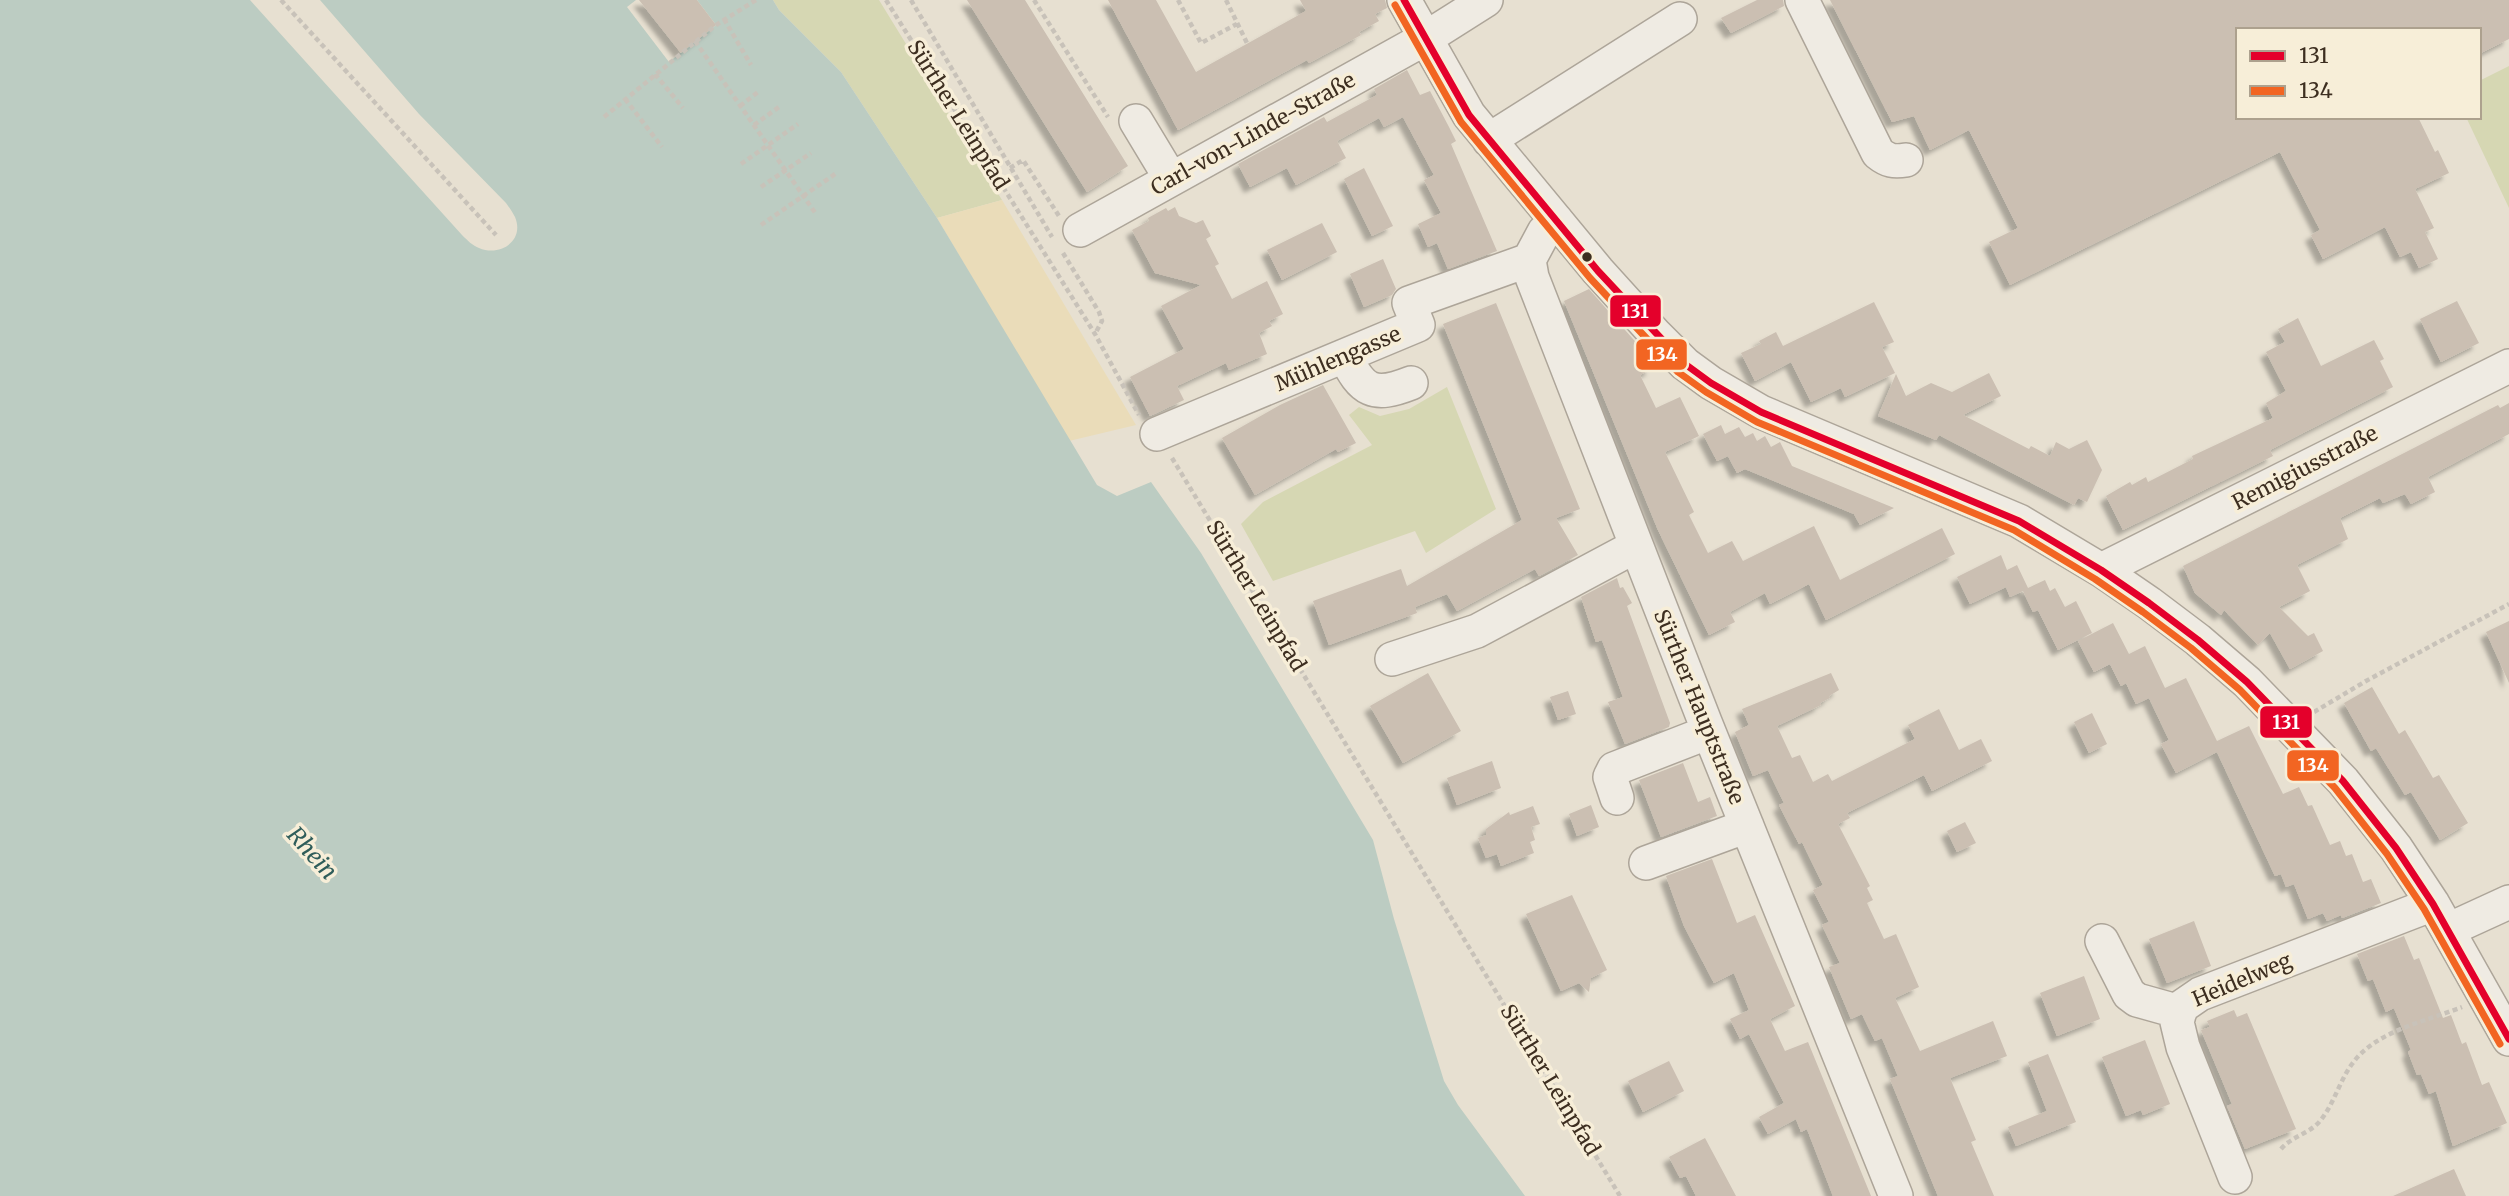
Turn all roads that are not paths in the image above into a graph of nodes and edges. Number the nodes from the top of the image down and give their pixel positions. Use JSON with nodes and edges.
{"nodes":[{"id":1,"x":1404,"y":0,"type":"edge"},
{"id":2,"x":1486,"y":0,"type":"edge"},
{"id":3,"x":1802,"y":0,"type":"edge"},
{"id":4,"x":1680,"y":19,"type":"dead end"},
{"id":5,"x":1426,"y":38,"type":"junction"},
{"id":6,"x":1122,"y":119,"type":"road end"},
{"id":7,"x":1489,"y":140,"type":"junction"},
{"id":8,"x":1906,"y":160,"type":"dead end"},
{"id":9,"x":1171,"y":179,"type":"junction"},
{"id":10,"x":1556,"y":219,"type":"junction"},
{"id":11,"x":1080,"y":230,"type":"road end"},
{"id":12,"x":1529,"y":260,"type":"junction"},
{"id":13,"x":1345,"y":356,"type":"junction"},
{"id":14,"x":2509,"y":366,"type":"edge"},
{"id":15,"x":1411,"y":383,"type":"dead end"},
{"id":16,"x":1157,"y":434,"type":"road end"},
{"id":17,"x":1636,"y":546,"type":"junction"},
{"id":18,"x":2101,"y":570,"type":"junction"},
{"id":19,"x":1392,"y":659,"type":"dead end"},
{"id":20,"x":1709,"y":732,"type":"junction"},
{"id":21,"x":1617,"y":798,"type":"dead end"},
{"id":22,"x":1747,"y":826,"type":"junction"},
{"id":23,"x":1646,"y":863,"type":"dead end"},
{"id":24,"x":2509,"y":902,"type":"edge"},
{"id":25,"x":2441,"y":917,"type":"junction"},
{"id":26,"x":2102,"y":941,"type":"dead end"},
{"id":27,"x":2180,"y":1012,"type":"junction"},
{"id":28,"x":2509,"y":1039,"type":"edge"},
{"id":29,"x":2235,"y":1177,"type":"dead end"},
{"id":30,"x":1896,"y":1196,"type":"edge"}],
"edges":[{"from":1,"to":5,"type":"street"},
{"from":2,"to":5,"type":"street","name":"Carl-von-Linde-Straße"},
{"from":3,"to":8,"type":"street"},
{"from":4,"to":7,"type":"street"},
{"from":5,"to":7,"type":"street"},
{"from":5,"to":9,"type":"street","name":"Carl-von-Linde-Straße"},
{"from":6,"to":9,"type":"street"},
{"from":7,"to":10,"type":"street"},
{"from":9,"to":11,"type":"street","name":"Carl-von-Linde-Straße"},
{"from":10,"to":12,"type":"street"},
{"from":10,"to":18,"type":"street"},
{"from":12,"to":13,"type":"street","name":"Mühlengasse"},
{"from":12,"to":17,"type":"street","name":"Sürther Hauptstraße"},
{"from":13,"to":15,"type":"street"},
{"from":13,"to":16,"type":"street","name":"Mühlengasse"},
{"from":14,"to":18,"type":"street","name":"Remigiusstraße"},
{"from":17,"to":19,"type":"street"},
{"from":17,"to":20,"type":"street","name":"Sürther Hauptstraße"},
{"from":18,"to":25,"type":"street"},
{"from":20,"to":21,"type":"street"},
{"from":20,"to":22,"type":"street","name":"Sürther Hauptstraße"},
{"from":22,"to":23,"type":"street"},
{"from":22,"to":30,"type":"street","name":"Sürther Hauptstraße"},
{"from":24,"to":25,"type":"street","name":"Heidelweg"},
{"from":25,"to":27,"type":"street","name":"Heidelweg"},
{"from":25,"to":28,"type":"street"},
{"from":26,"to":27,"type":"street"},
{"from":27,"to":29,"type":"street","name":"Heidelweg"}]}
